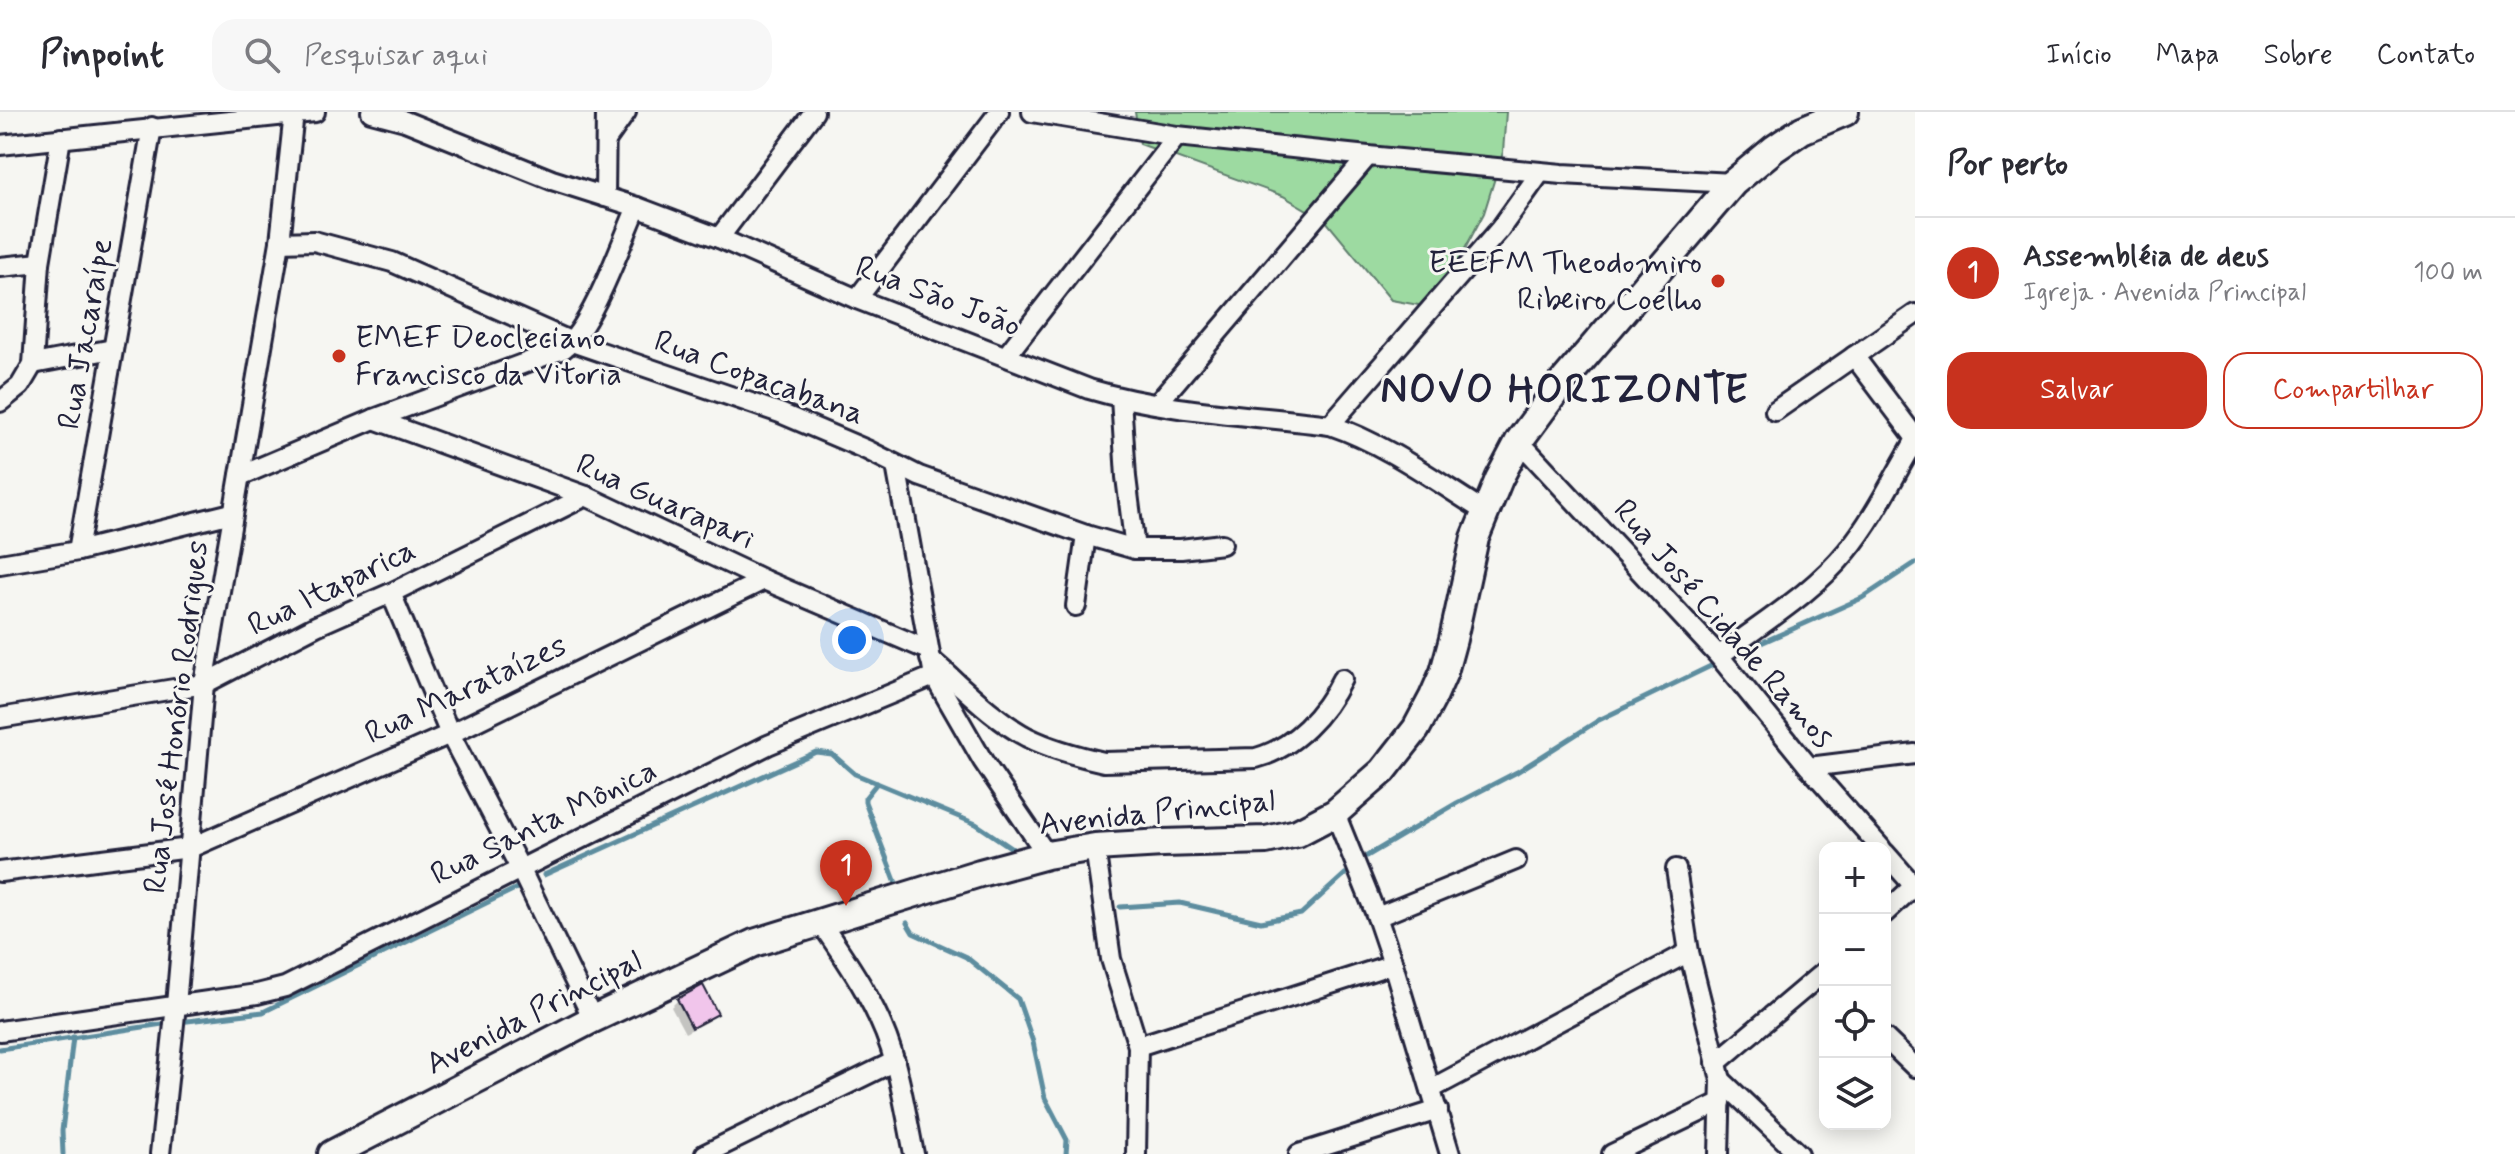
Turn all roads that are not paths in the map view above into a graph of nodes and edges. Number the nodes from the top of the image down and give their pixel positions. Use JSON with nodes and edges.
{"nodes":[{"id":1,"x":315,"y":112,"type":"edge"},
{"id":2,"x":371,"y":112,"type":"edge"},
{"id":3,"x":606,"y":112,"type":"edge"},
{"id":4,"x":626,"y":112,"type":"edge"},
{"id":5,"x":814,"y":112,"type":"edge"},
{"id":6,"x":999,"y":112,"type":"edge"},
{"id":7,"x":1032,"y":112,"type":"edge"},
{"id":8,"x":1845,"y":112,"type":"edge"},
{"id":9,"x":294,"y":113,"type":"edge"},
{"id":10,"x":152,"y":127,"type":"junction"},
{"id":11,"x":1177,"y":136,"type":"junction"},
{"id":12,"x":61,"y":138,"type":"junction"},
{"id":13,"x":607,"y":139,"type":"junction"},
{"id":14,"x":0,"y":145,"type":"edge"},
{"id":15,"x":1368,"y":156,"type":"junction"},
{"id":16,"x":1540,"y":173,"type":"junction"},
{"id":17,"x":1733,"y":183,"type":"junction"},
{"id":18,"x":605,"y":197,"type":"junction"},
{"id":19,"x":637,"y":207,"type":"junction"},
{"id":20,"x":719,"y":238,"type":"junction"},
{"id":21,"x":280,"y":242,"type":"junction"},
{"id":22,"x":40,"y":263,"type":"junction"},
{"id":23,"x":0,"y":267,"type":"edge"},
{"id":24,"x":857,"y":299,"type":"junction"},
{"id":25,"x":1915,"y":314,"type":"edge"},
{"id":26,"x":572,"y":342,"type":"junction"},
{"id":27,"x":113,"y":349,"type":"junction"},
{"id":28,"x":1006,"y":356,"type":"junction"},
{"id":29,"x":1854,"y":356,"type":"junction"},
{"id":30,"x":33,"y":364,"type":"junction"},
{"id":31,"x":1121,"y":398,"type":"junction"},
{"id":32,"x":4,"y":399,"type":"edge"},
{"id":33,"x":1157,"y":404,"type":"junction"},
{"id":34,"x":1775,"y":411,"type":"dead end"},
{"id":35,"x":374,"y":419,"type":"junction"},
{"id":36,"x":1330,"y":425,"type":"junction"},
{"id":37,"x":1915,"y":439,"type":"edge"},
{"id":38,"x":1519,"y":441,"type":"junction"},
{"id":39,"x":896,"y":465,"type":"junction"},
{"id":40,"x":240,"y":476,"type":"junction"},
{"id":41,"x":586,"y":496,"type":"junction"},
{"id":42,"x":1484,"y":511,"type":"junction"},
{"id":43,"x":232,"y":513,"type":"junction"},
{"id":44,"x":1086,"y":535,"type":"junction"},
{"id":45,"x":1222,"y":544,"type":"dead end"},
{"id":46,"x":1135,"y":549,"type":"junction"},
{"id":47,"x":78,"y":551,"type":"junction"},
{"id":48,"x":0,"y":564,"type":"edge"},
{"id":49,"x":764,"y":580,"type":"junction"},
{"id":50,"x":391,"y":593,"type":"junction"},
{"id":51,"x":1076,"y":606,"type":"dead end"},
{"id":52,"x":1719,"y":656,"type":"junction"},
{"id":53,"x":931,"y":662,"type":"junction"},
{"id":54,"x":1342,"y":679,"type":"dead end"},
{"id":55,"x":204,"y":684,"type":"junction"},
{"id":56,"x":0,"y":718,"type":"edge"},
{"id":57,"x":450,"y":734,"type":"junction"},
{"id":58,"x":1915,"y":754,"type":"edge"},
{"id":59,"x":1809,"y":767,"type":"junction"},
{"id":60,"x":1335,"y":813,"type":"junction"},
{"id":61,"x":1876,"y":842,"type":"edge"},
{"id":62,"x":1095,"y":847,"type":"junction"},
{"id":63,"x":190,"y":848,"type":"junction"},
{"id":64,"x":1047,"y":855,"type":"junction"},
{"id":65,"x":1516,"y":860,"type":"dead end"},
{"id":66,"x":1891,"y":860,"type":"edge"},
{"id":67,"x":520,"y":868,"type":"junction"},
{"id":68,"x":1676,"y":869,"type":"dead end"},
{"id":69,"x":0,"y":872,"type":"edge"},
{"id":70,"x":1914,"y":886,"type":"edge"},
{"id":71,"x":1891,"y":907,"type":"edge"},
{"id":72,"x":1377,"y":917,"type":"junction"},
{"id":73,"x":820,"y":922,"type":"junction"},
{"id":74,"x":1689,"y":952,"type":"junction"},
{"id":75,"x":1393,"y":964,"type":"junction"},
{"id":76,"x":1819,"y":980,"type":"edge"},
{"id":77,"x":176,"y":1005,"type":"junction"},
{"id":78,"x":593,"y":1019,"type":"junction"},
{"id":79,"x":0,"y":1031,"type":"edge"},
{"id":80,"x":1891,"y":1044,"type":"edge"},
{"id":81,"x":1138,"y":1046,"type":"junction"},
{"id":82,"x":895,"y":1061,"type":"junction"},
{"id":83,"x":1915,"y":1067,"type":"edge"},
{"id":84,"x":1718,"y":1072,"type":"junction"},
{"id":85,"x":1431,"y":1089,"type":"junction"},
{"id":86,"x":1721,"y":1102,"type":"junction"},
{"id":87,"x":1438,"y":1110,"type":"junction"},
{"id":88,"x":160,"y":1154,"type":"edge"},
{"id":89,"x":332,"y":1154,"type":"edge"},
{"id":90,"x":705,"y":1154,"type":"edge"},
{"id":91,"x":914,"y":1154,"type":"edge"},
{"id":92,"x":1134,"y":1154,"type":"edge"},
{"id":93,"x":1299,"y":1154,"type":"edge"},
{"id":94,"x":1450,"y":1154,"type":"edge"},
{"id":95,"x":1612,"y":1154,"type":"edge"},
{"id":96,"x":1719,"y":1154,"type":"edge"},
{"id":97,"x":1799,"y":1154,"type":"edge"}],
"edges":[{"from":1,"to":9,"type":"street"},
{"from":2,"to":18,"type":"street","name":"Rua São João"},
{"from":3,"to":13,"type":"street"},
{"from":4,"to":13,"type":"street"},
{"from":5,"to":20,"type":"street"},
{"from":6,"to":24,"type":"street"},
{"from":7,"to":11,"type":"street"},
{"from":8,"to":17,"type":"street","name":"Avenida Principal"},
{"from":9,"to":10,"type":"street"},
{"from":9,"to":21,"type":"street","name":"Rua José Honório Rodrigues"},
{"from":10,"to":12,"type":"street"},
{"from":10,"to":27,"type":"street","name":"Rua Jacaraípe"},
{"from":11,"to":15,"type":"street"},
{"from":11,"to":28,"type":"street"},
{"from":12,"to":14,"type":"street"},
{"from":12,"to":22,"type":"street"},
{"from":13,"to":18,"type":"street"},
{"from":15,"to":16,"type":"street"},
{"from":15,"to":33,"type":"street"},
{"from":16,"to":17,"type":"street"},
{"from":16,"to":36,"type":"street"},
{"from":17,"to":38,"type":"street","name":"Avenida Principal"},
{"from":18,"to":19,"type":"street","name":"Rua São João"},
{"from":19,"to":20,"type":"street","name":"Rua São João"},
{"from":19,"to":26,"type":"street"},
{"from":20,"to":24,"type":"street","name":"Rua São João"},
{"from":21,"to":26,"type":"street","name":"Rua Copacabana"},
{"from":21,"to":40,"type":"street","name":"Rua José Honório Rodrigues"},
{"from":22,"to":23,"type":"street"},
{"from":22,"to":30,"type":"street"},
{"from":24,"to":28,"type":"street","name":"Rua São João"},
{"from":25,"to":29,"type":"street"},
{"from":26,"to":35,"type":"street"},
{"from":26,"to":39,"type":"street","name":"Rua Copacabana"},
{"from":27,"to":30,"type":"street"},
{"from":27,"to":47,"type":"street","name":"Rua Jacaraípe"},
{"from":28,"to":31,"type":"street","name":"Rua São João"},
{"from":29,"to":34,"type":"street"},
{"from":29,"to":37,"type":"street"},
{"from":30,"to":32,"type":"street"},
{"from":31,"to":33,"type":"street","name":"Rua São João"},
{"from":31,"to":46,"type":"street"},
{"from":33,"to":36,"type":"street","name":"Rua São João"},
{"from":35,"to":40,"type":"street"},
{"from":35,"to":41,"type":"street","name":"Rua Guarapari"},
{"from":36,"to":42,"type":"street","name":"Rua São João"},
{"from":37,"to":52,"type":"street"},
{"from":38,"to":42,"type":"street","name":"Avenida Principal"},
{"from":38,"to":52,"type":"street","name":"Rua José Cidade Ramos"},
{"from":39,"to":44,"type":"street","name":"Rua Copacabana"},
{"from":39,"to":53,"type":"street"},
{"from":40,"to":43,"type":"street","name":"Rua José Honório Rodrigues"},
{"from":41,"to":49,"type":"street","name":"Rua Guarapari"},
{"from":41,"to":50,"type":"street","name":"Rua Itaparica"},
{"from":42,"to":60,"type":"street","name":"Avenida Principal"},
{"from":43,"to":47,"type":"street"},
{"from":43,"to":55,"type":"street","name":"Rua José Honório Rodrigues"},
{"from":44,"to":46,"type":"street","name":"Rua Copacabana"},
{"from":44,"to":51,"type":"street"},
{"from":45,"to":46,"type":"street","name":"Rua Copacabana"},
{"from":47,"to":48,"type":"street"},
{"from":49,"to":53,"type":"street","name":"Rua Guarapari"},
{"from":49,"to":57,"type":"street","name":"Rua Marataízes"},
{"from":50,"to":55,"type":"street","name":"Rua Itaparica"},
{"from":50,"to":57,"type":"street"},
{"from":52,"to":59,"type":"street","name":"Rua José Cidade Ramos"},
{"from":53,"to":54,"type":"street","name":"Rua Guarapari"},
{"from":53,"to":64,"type":"street"},
{"from":53,"to":67,"type":"street","name":"Rua Santa Mônica"},
{"from":55,"to":56,"type":"street","name":"Rua Itaparica"},
{"from":55,"to":63,"type":"street","name":"Rua José Honório Rodrigues"},
{"from":57,"to":63,"type":"street","name":"Rua Marataízes"},
{"from":57,"to":67,"type":"street"},
{"from":58,"to":59,"type":"street"},
{"from":59,"to":61,"type":"street","name":"Rua José Cidade Ramos"},
{"from":60,"to":62,"type":"street","name":"Avenida Principal"},
{"from":60,"to":72,"type":"street"},
{"from":62,"to":64,"type":"street","name":"Avenida Principal"},
{"from":62,"to":81,"type":"street"},
{"from":63,"to":69,"type":"street","name":"Rua Marataízes"},
{"from":63,"to":77,"type":"street","name":"Rua José Honório Rodrigues"},
{"from":64,"to":73,"type":"street","name":"Avenida Principal"},
{"from":65,"to":72,"type":"street"},
{"from":66,"to":70,"type":"street"},
{"from":67,"to":77,"type":"street","name":"Rua Santa Mônica"},
{"from":67,"to":78,"type":"street"},
{"from":68,"to":74,"type":"street"},
{"from":70,"to":71,"type":"street"},
{"from":72,"to":75,"type":"street"},
{"from":73,"to":78,"type":"street","name":"Avenida Principal"},
{"from":73,"to":82,"type":"street"},
{"from":74,"to":84,"type":"street"},
{"from":74,"to":85,"type":"street"},
{"from":75,"to":81,"type":"street"},
{"from":75,"to":85,"type":"street"},
{"from":76,"to":84,"type":"street"},
{"from":77,"to":79,"type":"street","name":"Rua Santa Mônica"},
{"from":77,"to":88,"type":"street","name":"Rua José Honório Rodrigues"},
{"from":78,"to":89,"type":"street","name":"Avenida Principal"},
{"from":80,"to":83,"type":"street"},
{"from":81,"to":92,"type":"street"},
{"from":82,"to":90,"type":"street"},
{"from":82,"to":91,"type":"street"},
{"from":84,"to":86,"type":"street"},
{"from":84,"to":97,"type":"street"},
{"from":85,"to":87,"type":"street"},
{"from":86,"to":95,"type":"street"},
{"from":86,"to":96,"type":"street"},
{"from":87,"to":93,"type":"street"},
{"from":87,"to":94,"type":"street"}]}
